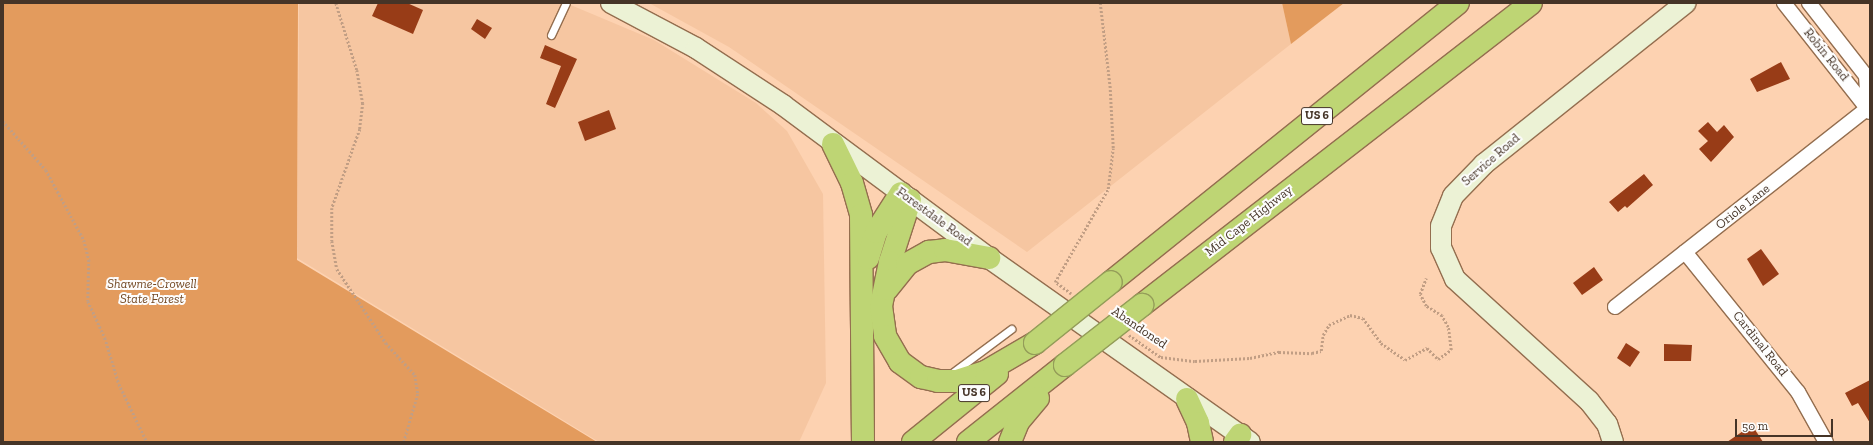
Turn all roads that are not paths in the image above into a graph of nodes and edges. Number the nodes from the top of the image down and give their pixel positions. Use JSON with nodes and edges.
{"nodes":[{"id":1,"x":566,"y":3,"type":"edge"},
{"id":2,"x":611,"y":3,"type":"edge"},
{"id":3,"x":1531,"y":3,"type":"edge"},
{"id":4,"x":1686,"y":3,"type":"edge"},
{"id":5,"x":1784,"y":3,"type":"edge"},
{"id":6,"x":1809,"y":3,"type":"edge"},
{"id":7,"x":1453,"y":7,"type":"edge"},
{"id":8,"x":551,"y":35,"type":"dead end"},
{"id":9,"x":1869,"y":109,"type":"edge"},
{"id":10,"x":833,"y":144,"type":"junction"},
{"id":11,"x":906,"y":197,"type":"junction"},
{"id":12,"x":1685,"y":252,"type":"junction"},
{"id":13,"x":990,"y":258,"type":"junction"},
{"id":14,"x":863,"y":282,"type":"junction"},
{"id":15,"x":883,"y":297,"type":"junction"},
{"id":16,"x":1615,"y":307,"type":"dead end"},
{"id":17,"x":1011,"y":329,"type":"dead end"},
{"id":18,"x":1035,"y":344,"type":"junction"},
{"id":19,"x":1065,"y":365,"type":"junction"},
{"id":20,"x":938,"y":381,"type":"junction"},
{"id":21,"x":1187,"y":399,"type":"junction"},
{"id":22,"x":1242,"y":440,"type":"edge"},
{"id":23,"x":863,"y":442,"type":"edge"},
{"id":24,"x":913,"y":442,"type":"edge"},
{"id":25,"x":968,"y":442,"type":"edge"},
{"id":26,"x":1010,"y":442,"type":"edge"},
{"id":27,"x":1202,"y":442,"type":"edge"},
{"id":28,"x":1613,"y":442,"type":"edge"},
{"id":29,"x":1826,"y":442,"type":"edge"}],
"edges":[{"from":1,"to":8,"type":"lane"},
{"from":2,"to":10,"type":"main road","name":"Forestdale Road"},
{"from":3,"to":19,"type":"highway","name":"Mid Cape Highway","number":"US 6","bridge":true},
{"from":4,"to":28,"type":"main road","name":"Service Road"},
{"from":5,"to":9,"type":"street","name":"Robin Road"},
{"from":6,"to":9,"type":"street","name":"Robin Road"},
{"from":7,"to":18,"type":"highway","number":"US 6","bridge":true},
{"from":9,"to":12,"type":"street","name":"Oriole Lane"},
{"from":10,"to":11,"type":"main road","name":"Forestdale Road"},
{"from":10,"to":14,"type":"highway"},
{"from":11,"to":13,"type":"main road","name":"Forestdale Road"},
{"from":11,"to":14,"type":"highway"},
{"from":11,"to":15,"type":"highway"},
{"from":12,"to":16,"type":"street","name":"Oriole Lane"},
{"from":12,"to":29,"type":"street","name":"Cardinal Road"},
{"from":13,"to":15,"type":"highway"},
{"from":13,"to":21,"type":"main road","name":"Forestdale Road"},
{"from":14,"to":23,"type":"highway"},
{"from":15,"to":20,"type":"highway"},
{"from":17,"to":20,"type":"lane"},
{"from":18,"to":20,"type":"highway"},
{"from":18,"to":24,"type":"highway","number":"US 6"},
{"from":19,"to":25,"type":"highway","name":"Mid Cape Highway","number":"US 6"},
{"from":19,"to":26,"type":"highway"},
{"from":21,"to":22,"type":"main road","name":"Forestdale Road"},
{"from":21,"to":27,"type":"highway"}]}
